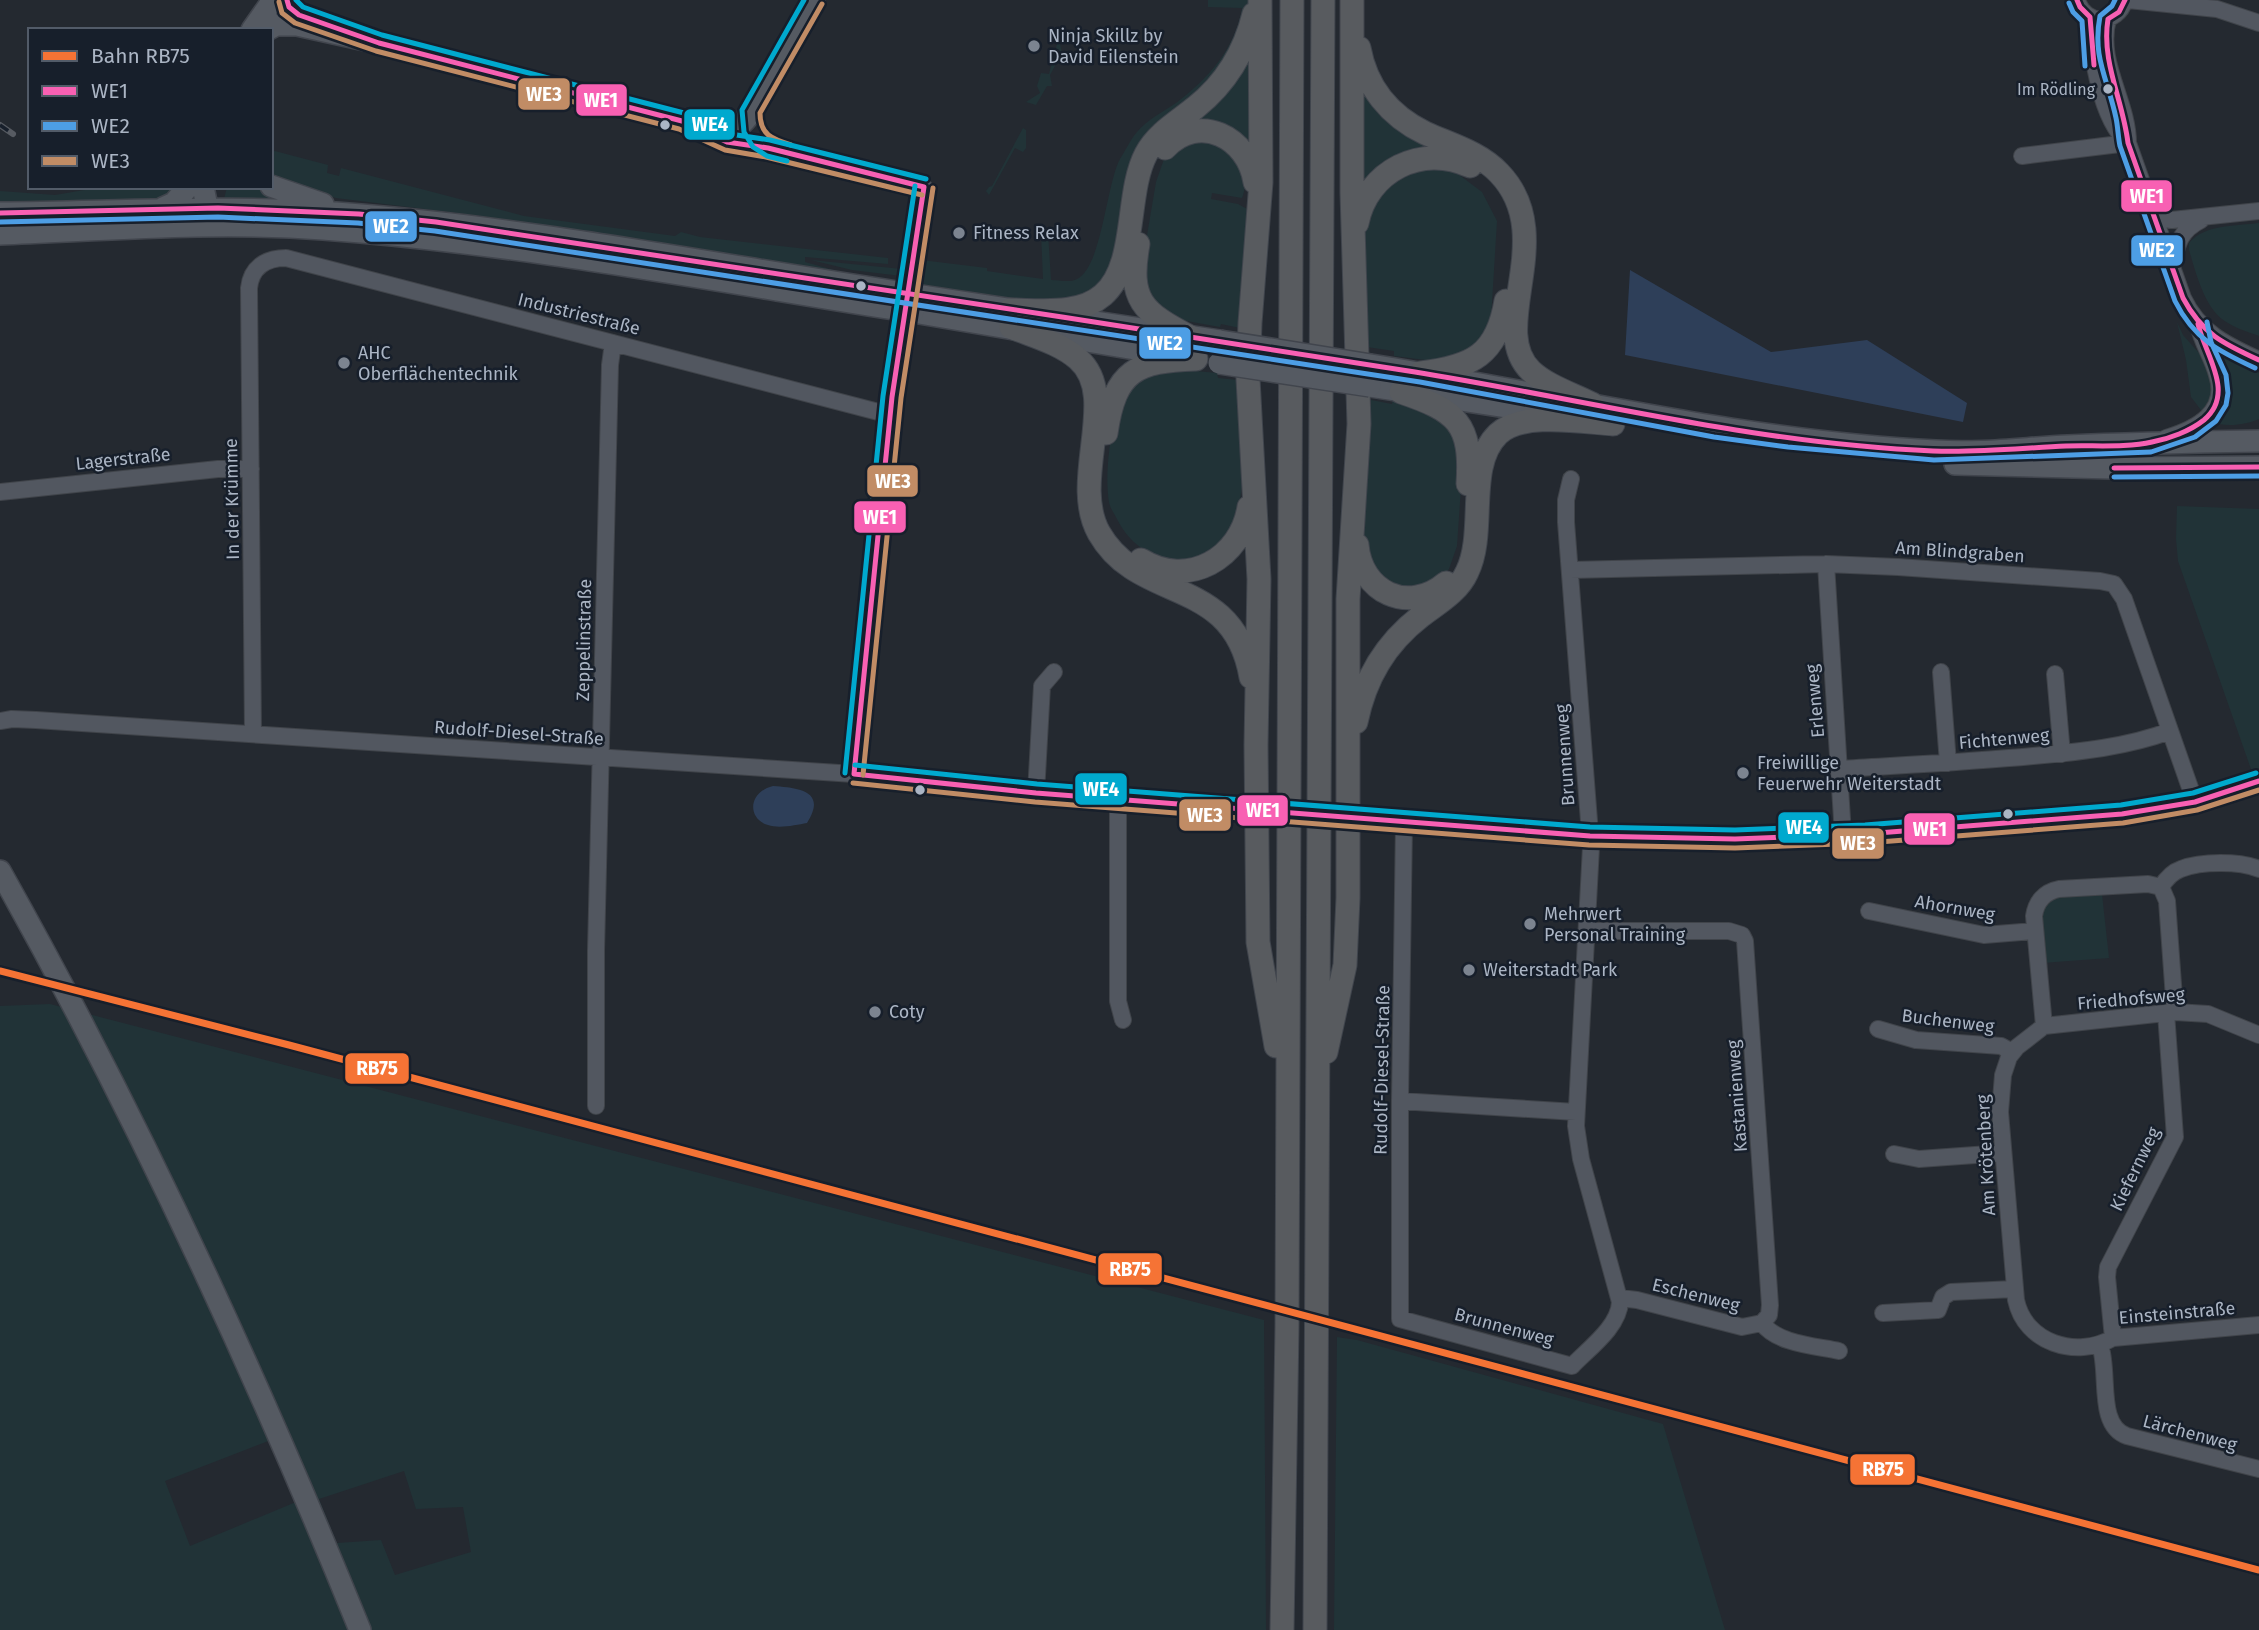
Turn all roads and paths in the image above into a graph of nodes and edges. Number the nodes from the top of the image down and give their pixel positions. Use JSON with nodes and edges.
{"nodes":[{"id":1,"x":273,"y":0,"type":"edge"},
{"id":2,"x":287,"y":0,"type":"edge"},
{"id":3,"x":814,"y":0,"type":"edge"},
{"id":4,"x":1258,"y":0,"type":"edge"},
{"id":5,"x":1292,"y":0,"type":"edge"},
{"id":6,"x":1323,"y":0,"type":"edge"},
{"id":7,"x":2077,"y":0,"type":"edge"},
{"id":8,"x":2127,"y":0,"type":"edge"},
{"id":9,"x":1352,"y":1,"type":"edge"},
{"id":10,"x":2090,"y":18,"type":"junction"},
{"id":11,"x":2108,"y":19,"type":"junction"},
{"id":12,"x":2259,"y":23,"type":"edge"},
{"id":13,"x":274,"y":27,"type":"edge"},
{"id":14,"x":253,"y":28,"type":"edge"},
{"id":15,"x":379,"y":43,"type":"junction"},
{"id":16,"x":751,"y":111,"type":"junction"},
{"id":17,"x":682,"y":121,"type":"junction"},
{"id":18,"x":2112,"y":122,"type":"junction"},
{"id":19,"x":2128,"y":143,"type":"junction"},
{"id":20,"x":2092,"y":147,"type":"junction"},
{"id":21,"x":768,"y":148,"type":"junction"},
{"id":22,"x":2022,"y":156,"type":"dead end"},
{"id":23,"x":273,"y":187,"type":"edge"},
{"id":24,"x":186,"y":189,"type":"edge"},
{"id":25,"x":212,"y":203,"type":"edge"},
{"id":26,"x":163,"y":208,"type":"junction"},
{"id":27,"x":2259,"y":211,"type":"edge"},
{"id":28,"x":0,"y":213,"type":"edge"},
{"id":29,"x":359,"y":214,"type":"junction"},
{"id":30,"x":2152,"y":214,"type":"junction"},
{"id":31,"x":2206,"y":218,"type":"junction"},
{"id":32,"x":0,"y":234,"type":"edge"},
{"id":33,"x":1256,"y":237,"type":"junction"},
{"id":34,"x":1353,"y":244,"type":"junction"},
{"id":35,"x":259,"y":266,"type":"joint"},
{"id":36,"x":2172,"y":269,"type":"junction"},
{"id":37,"x":905,"y":298,"type":"junction"},
{"id":38,"x":1011,"y":318,"type":"junction"},
{"id":39,"x":2199,"y":324,"type":"junction"},
{"id":40,"x":1190,"y":337,"type":"junction"},
{"id":41,"x":613,"y":343,"type":"junction"},
{"id":42,"x":1196,"y":359,"type":"junction"},
{"id":43,"x":2259,"y":360,"type":"edge"},
{"id":44,"x":1421,"y":373,"type":"junction"},
{"id":45,"x":1370,"y":376,"type":"junction"},
{"id":46,"x":1401,"y":391,"type":"junction"},
{"id":47,"x":1592,"y":404,"type":"junction"},
{"id":48,"x":890,"y":415,"type":"junction"},
{"id":49,"x":1613,"y":424,"type":"junction"},
{"id":50,"x":2259,"y":441,"type":"edge"},
{"id":51,"x":2150,"y":443,"type":"junction"},
{"id":52,"x":1253,"y":465,"type":"junction"},
{"id":53,"x":2259,"y":467,"type":"edge"},
{"id":54,"x":251,"y":469,"type":"junction"},
{"id":55,"x":1571,"y":479,"type":"dead end"},
{"id":56,"x":0,"y":492,"type":"edge"},
{"id":57,"x":1355,"y":494,"type":"junction"},
{"id":58,"x":1826,"y":564,"type":"junction"},
{"id":59,"x":1570,"y":570,"type":"junction"},
{"id":60,"x":1054,"y":671,"type":"dead end"},
{"id":61,"x":1941,"y":672,"type":"dead end"},
{"id":62,"x":2056,"y":674,"type":"dead end"},
{"id":63,"x":0,"y":721,"type":"edge"},
{"id":64,"x":2170,"y":731,"type":"junction"},
{"id":65,"x":253,"y":734,"type":"junction"},
{"id":66,"x":1256,"y":745,"type":"junction"},
{"id":67,"x":2062,"y":754,"type":"junction"},
{"id":68,"x":601,"y":757,"type":"junction"},
{"id":69,"x":1948,"y":763,"type":"junction"},
{"id":70,"x":1840,"y":769,"type":"junction"},
{"id":71,"x":854,"y":774,"type":"junction"},
{"id":72,"x":2259,"y":781,"type":"edge"},
{"id":73,"x":1348,"y":785,"type":"junction"},
{"id":74,"x":1036,"y":793,"type":"junction"},
{"id":75,"x":1118,"y":800,"type":"junction"},
{"id":76,"x":2195,"y":802,"type":"junction"},
{"id":77,"x":1243,"y":808,"type":"tunnel mouth"},
{"id":78,"x":1362,"y":818,"type":"tunnel mouth"},
{"id":79,"x":1404,"y":822,"type":"junction"},
{"id":80,"x":1843,"y":835,"type":"junction"},
{"id":81,"x":1590,"y":836,"type":"junction"},
{"id":82,"x":2259,"y":869,"type":"edge"},
{"id":83,"x":0,"y":871,"type":"edge"},
{"id":84,"x":2161,"y":887,"type":"junction"},
{"id":85,"x":1870,"y":911,"type":"dead end"},
{"id":86,"x":1587,"y":931,"type":"junction"},
{"id":87,"x":2035,"y":931,"type":"junction"},
{"id":88,"x":2171,"y":1013,"type":"junction"},
{"id":89,"x":1123,"y":1020,"type":"dead end"},
{"id":90,"x":2044,"y":1026,"type":"junction"},
{"id":91,"x":1878,"y":1029,"type":"dead end"},
{"id":92,"x":2259,"y":1035,"type":"edge"},
{"id":93,"x":2012,"y":1052,"type":"junction"},
{"id":94,"x":1317,"y":1093,"type":"junction"},
{"id":95,"x":1400,"y":1101,"type":"junction"},
{"id":96,"x":596,"y":1106,"type":"dead end"},
{"id":97,"x":1286,"y":1111,"type":"junction"},
{"id":98,"x":1576,"y":1112,"type":"junction"},
{"id":99,"x":2003,"y":1153,"type":"junction"},
{"id":100,"x":1894,"y":1154,"type":"dead end"},
{"id":101,"x":2014,"y":1289,"type":"junction"},
{"id":102,"x":1620,"y":1298,"type":"junction"},
{"id":103,"x":1883,"y":1313,"type":"dead end"},
{"id":104,"x":1400,"y":1318,"type":"joint"},
{"id":105,"x":1762,"y":1323,"type":"junction"},
{"id":106,"x":2259,"y":1325,"type":"edge"},
{"id":107,"x":2106,"y":1341,"type":"junction"},
{"id":108,"x":1839,"y":1351,"type":"dead end"},
{"id":109,"x":2259,"y":1469,"type":"edge"},
{"id":110,"x":360,"y":1630,"type":"edge"},
{"id":111,"x":1282,"y":1630,"type":"edge"},
{"id":112,"x":1315,"y":1630,"type":"edge"}],
"edges":[{"from":1,"to":14,"type":"main road"},
{"from":2,"to":15,"type":"main road"},
{"from":3,"to":16,"type":"main road"},
{"from":4,"to":33,"type":"highway"},
{"from":4,"to":38,"type":"highway"},
{"from":5,"to":97,"type":"highway"},
{"from":6,"to":94,"type":"highway"},
{"from":7,"to":10,"type":"street"},
{"from":8,"to":11,"type":"street"},
{"from":8,"to":12,"type":"street"},
{"from":9,"to":34,"type":"highway"},
{"from":9,"to":47,"type":"highway"},
{"from":10,"to":11,"type":"street"},
{"from":10,"to":18,"type":"street"},
{"from":11,"to":19,"type":"street"},
{"from":13,"to":15,"type":"main road"},
{"from":15,"to":17,"type":"main road"},
{"from":16,"to":17,"type":"main road"},
{"from":16,"to":21,"type":"street"},
{"from":17,"to":21,"type":"street"},
{"from":18,"to":19,"type":"street"},
{"from":18,"to":20,"type":"street"},
{"from":19,"to":20,"type":"street"},
{"from":19,"to":30,"type":"street"},
{"from":20,"to":22,"type":"street"},
{"from":21,"to":37,"type":"street"},
{"from":23,"to":29,"type":"main road"},
{"from":24,"to":26,"type":"main road"},
{"from":25,"to":26,"type":"main road"},
{"from":25,"to":29,"type":"main road"},
{"from":25,"to":32,"type":"main road"},
{"from":25,"to":37,"type":"main road"},
{"from":26,"to":28,"type":"main road"},
{"from":27,"to":31,"type":"street"},
{"from":29,"to":37,"type":"main road"},
{"from":30,"to":31,"type":"street"},
{"from":30,"to":36,"type":"street"},
{"from":31,"to":36,"type":"street"},
{"from":33,"to":40,"type":"highway"},
{"from":33,"to":52,"type":"highway"},
{"from":34,"to":44,"type":"highway"},
{"from":34,"to":57,"type":"highway"},
{"from":35,"to":41,"type":"street","name":"Industriestraße"},
{"from":35,"to":54,"type":"street","name":"In der Krümme"},
{"from":36,"to":39,"type":"street"},
{"from":37,"to":38,"type":"main road"},
{"from":37,"to":48,"type":"street"},
{"from":38,"to":40,"type":"main road"},
{"from":38,"to":42,"type":"main road"},
{"from":38,"to":66,"type":"highway"},
{"from":39,"to":43,"type":"street"},
{"from":39,"to":51,"type":"street"},
{"from":40,"to":45,"type":"main road","bridge":true},
{"from":41,"to":48,"type":"street","name":"Industriestraße"},
{"from":41,"to":68,"type":"street","name":"Zeppelinstraße"},
{"from":42,"to":45,"type":"main road","bridge":true},
{"from":42,"to":52,"type":"highway"},
{"from":44,"to":45,"type":"main road"},
{"from":44,"to":47,"type":"main road"},
{"from":45,"to":46,"type":"main road"},
{"from":46,"to":49,"type":"main road"},
{"from":46,"to":57,"type":"highway"},
{"from":47,"to":51,"type":"main road"},
{"from":48,"to":71,"type":"street"},
{"from":49,"to":53,"type":"main road"},
{"from":49,"to":73,"type":"highway"},
{"from":50,"to":51,"type":"main road"},
{"from":52,"to":66,"type":"highway"},
{"from":54,"to":56,"type":"street","name":"Lagerstraße"},
{"from":54,"to":65,"type":"street","name":"In der Krümme"},
{"from":55,"to":59,"type":"street","name":"Brunnenweg"},
{"from":57,"to":73,"type":"highway"},
{"from":58,"to":59,"type":"street","name":"Am Blindgraben"},
{"from":58,"to":64,"type":"street","name":"Am Blindgraben"},
{"from":58,"to":70,"type":"street","name":"Erlenweg"},
{"from":59,"to":81,"type":"street","name":"Brunnenweg"},
{"from":60,"to":74,"type":"street"},
{"from":61,"to":69,"type":"street","name":"Fichtenweg"},
{"from":62,"to":67,"type":"street","name":"Fichtenweg"},
{"from":63,"to":65,"type":"street","name":"Rudolf-Diesel-Straße"},
{"from":64,"to":67,"type":"street","name":"Fichtenweg"},
{"from":64,"to":76,"type":"street","name":"Am Blindgraben"},
{"from":65,"to":68,"type":"street","name":"Rudolf-Diesel-Straße"},
{"from":66,"to":97,"type":"highway"},
{"from":67,"to":69,"type":"street","name":"Fichtenweg"},
{"from":68,"to":71,"type":"street","name":"Rudolf-Diesel-Straße"},
{"from":68,"to":96,"type":"street","name":"Zeppelinstraße"},
{"from":69,"to":70,"type":"street","name":"Fichtenweg"},
{"from":70,"to":80,"type":"street","name":"Erlenweg"},
{"from":71,"to":74,"type":"street","name":"Rudolf-Diesel-Straße"},
{"from":72,"to":76,"type":"street"},
{"from":73,"to":94,"type":"highway"},
{"from":74,"to":75,"type":"street","name":"Rudolf-Diesel-Straße"},
{"from":75,"to":77,"type":"street","name":"Rudolf-Diesel-Straße"},
{"from":75,"to":89,"type":"street"},
{"from":76,"to":80,"type":"street"},
{"from":78,"to":79,"type":"street"},
{"from":79,"to":81,"type":"street"},
{"from":79,"to":95,"type":"street","name":"Rudolf-Diesel-Straße"},
{"from":80,"to":81,"type":"street"},
{"from":81,"to":86,"type":"street","name":"Brunnenweg"},
{"from":82,"to":84,"type":"street"},
{"from":83,"to":110,"type":"main road"},
{"from":84,"to":87,"type":"street"},
{"from":84,"to":88,"type":"street","name":"Kiefernweg"},
{"from":85,"to":87,"type":"street","name":"Ahornweg"},
{"from":86,"to":98,"type":"street","name":"Brunnenweg"},
{"from":86,"to":105,"type":"street","name":"Kastanienweg"},
{"from":87,"to":90,"type":"street"},
{"from":88,"to":90,"type":"street","name":"Friedhofsweg"},
{"from":88,"to":92,"type":"street","name":"Friedhofsweg"},
{"from":88,"to":107,"type":"street","name":"Kiefernweg"},
{"from":90,"to":93,"type":"street"},
{"from":91,"to":93,"type":"street","name":"Buchenweg"},
{"from":93,"to":99,"type":"street","name":"Am Krötenberg"},
{"from":94,"to":112,"type":"highway"},
{"from":95,"to":98,"type":"street"},
{"from":95,"to":104,"type":"street","name":"Rudolf-Diesel-Straße"},
{"from":97,"to":111,"type":"highway"},
{"from":98,"to":102,"type":"street","name":"Brunnenweg"},
{"from":99,"to":100,"type":"street"},
{"from":99,"to":101,"type":"street","name":"Am Krötenberg"},
{"from":101,"to":103,"type":"street"},
{"from":101,"to":107,"type":"street","name":"Am Krötenberg"},
{"from":102,"to":104,"type":"street","name":"Brunnenweg"},
{"from":102,"to":105,"type":"street","name":"Eschenweg"},
{"from":105,"to":108,"type":"street"},
{"from":106,"to":107,"type":"street","name":"Einsteinstraße"},
{"from":107,"to":109,"type":"street","name":"Lärchenweg"}]}
